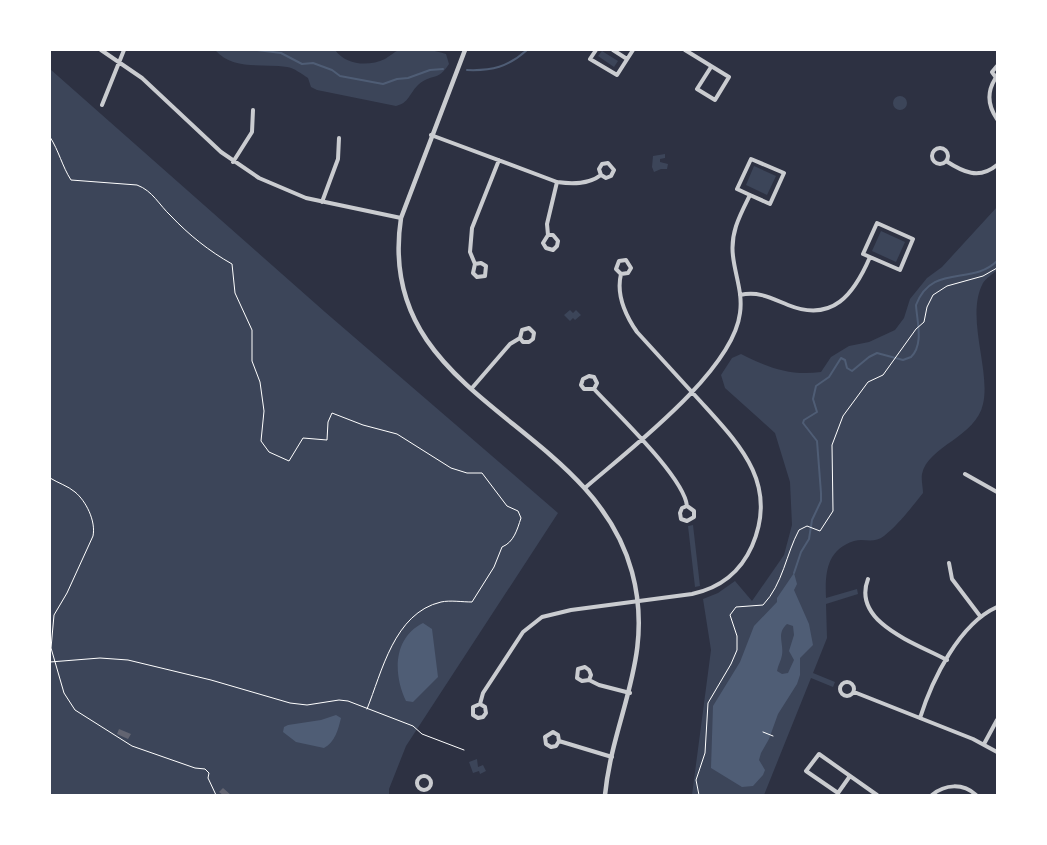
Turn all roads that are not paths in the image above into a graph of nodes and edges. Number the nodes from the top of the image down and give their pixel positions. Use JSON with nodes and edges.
{"nodes":[{"id":1,"x":101,"y":50,"type":"edge"},
{"id":2,"x":124,"y":50,"type":"edge"},
{"id":3,"x":465,"y":50,"type":"edge"},
{"id":4,"x":596,"y":50,"type":"edge"},
{"id":5,"x":613,"y":50,"type":"edge"},
{"id":6,"x":633,"y":50,"type":"edge"},
{"id":7,"x":685,"y":50,"type":"edge"},
{"id":8,"x":627,"y":59,"type":"junction"},
{"id":9,"x":120,"y":63,"type":"junction"},
{"id":10,"x":711,"y":66,"type":"junction"},
{"id":11,"x":997,"y":66,"type":"edge"},
{"id":12,"x":996,"y":79,"type":"edge"},
{"id":13,"x":102,"y":105,"type":"dead end"},
{"id":14,"x":253,"y":110,"type":"dead end"},
{"id":15,"x":997,"y":119,"type":"edge"},
{"id":16,"x":431,"y":135,"type":"junction"},
{"id":17,"x":339,"y":138,"type":"dead end"},
{"id":18,"x":499,"y":160,"type":"junction"},
{"id":19,"x":946,"y":161,"type":"junction"},
{"id":20,"x":233,"y":162,"type":"junction"},
{"id":21,"x":997,"y":166,"type":"edge"},
{"id":22,"x":601,"y":176,"type":"dead end"},
{"id":23,"x":556,"y":182,"type":"junction"},
{"id":24,"x":750,"y":194,"type":"junction"},
{"id":25,"x":322,"y":202,"type":"junction"},
{"id":26,"x":401,"y":218,"type":"junction"},
{"id":27,"x":548,"y":235,"type":"junction"},
{"id":28,"x":870,"y":257,"type":"junction"},
{"id":29,"x":475,"y":264,"type":"junction"},
{"id":30,"x":621,"y":274,"type":"junction"},
{"id":31,"x":740,"y":295,"type":"junction"},
{"id":32,"x":520,"y":338,"type":"dead end"},
{"id":33,"x":472,"y":388,"type":"junction"},
{"id":34,"x":594,"y":389,"type":"junction"},
{"id":35,"x":692,"y":392,"type":"junction"},
{"id":36,"x":640,"y":439,"type":"junction"},
{"id":37,"x":965,"y":474,"type":"dead end"},
{"id":38,"x":586,"y":487,"type":"junction"},
{"id":39,"x":997,"y":492,"type":"edge"},
{"id":40,"x":687,"y":506,"type":"dead end"},
{"id":41,"x":949,"y":563,"type":"dead end"},
{"id":42,"x":868,"y":578,"type":"dead end"},
{"id":43,"x":638,"y":601,"type":"junction"},
{"id":44,"x":997,"y":607,"type":"edge"},
{"id":45,"x":980,"y":616,"type":"junction"},
{"id":46,"x":947,"y":660,"type":"junction"},
{"id":47,"x":589,"y":680,"type":"dead end"},
{"id":48,"x":854,"y":692,"type":"dead end"},
{"id":49,"x":630,"y":693,"type":"junction"},
{"id":50,"x":480,"y":704,"type":"dead end"},
{"id":51,"x":920,"y":718,"type":"junction"},
{"id":52,"x":997,"y":720,"type":"edge"},
{"id":53,"x":559,"y":742,"type":"junction"},
{"id":54,"x":984,"y":744,"type":"junction"},
{"id":55,"x":997,"y":752,"type":"edge"},
{"id":56,"x":612,"y":757,"type":"junction"},
{"id":57,"x":850,"y":776,"type":"junction"},
{"id":58,"x":605,"y":795,"type":"edge"},
{"id":59,"x":877,"y":795,"type":"edge"},
{"id":60,"x":932,"y":795,"type":"edge"},
{"id":61,"x":976,"y":795,"type":"edge"}],
"edges":[{"from":1,"to":9,"type":"street"},
{"from":2,"to":9,"type":"street"},
{"from":3,"to":16,"type":"street"},
{"from":4,"to":8,"type":"street"},
{"from":5,"to":8,"type":"street"},
{"from":6,"to":8,"type":"street"},
{"from":7,"to":10,"type":"street"},
{"from":9,"to":13,"type":"street"},
{"from":9,"to":20,"type":"street"},
{"from":10,"to":10,"type":"street"},
{"from":11,"to":12,"type":"street"},
{"from":12,"to":15,"type":"street"},
{"from":14,"to":20,"type":"street"},
{"from":16,"to":18,"type":"street"},
{"from":16,"to":26,"type":"street"},
{"from":17,"to":25,"type":"street"},
{"from":18,"to":23,"type":"street"},
{"from":18,"to":29,"type":"street"},
{"from":19,"to":19,"type":"street"},
{"from":19,"to":21,"type":"street"},
{"from":20,"to":25,"type":"street"},
{"from":22,"to":23,"type":"street"},
{"from":23,"to":27,"type":"street"},
{"from":24,"to":24,"type":"street"},
{"from":24,"to":31,"type":"street"},
{"from":25,"to":26,"type":"street"},
{"from":26,"to":33,"type":"street"},
{"from":27,"to":27,"type":"street"},
{"from":28,"to":28,"type":"street"},
{"from":28,"to":31,"type":"street"},
{"from":29,"to":29,"type":"street"},
{"from":30,"to":30,"type":"street"},
{"from":30,"to":35,"type":"street"},
{"from":31,"to":35,"type":"street"},
{"from":32,"to":33,"type":"street"},
{"from":33,"to":38,"type":"street"},
{"from":34,"to":34,"type":"street"},
{"from":34,"to":36,"type":"street"},
{"from":35,"to":36,"type":"street"},
{"from":35,"to":43,"type":"street"},
{"from":36,"to":38,"type":"street"},
{"from":36,"to":40,"type":"street"},
{"from":37,"to":39,"type":"street"},
{"from":38,"to":43,"type":"street"},
{"from":41,"to":45,"type":"street"},
{"from":42,"to":46,"type":"street"},
{"from":43,"to":49,"type":"street"},
{"from":43,"to":50,"type":"street"},
{"from":44,"to":45,"type":"street"},
{"from":45,"to":46,"type":"street"},
{"from":46,"to":51,"type":"street"},
{"from":47,"to":49,"type":"street"},
{"from":48,"to":51,"type":"street"},
{"from":49,"to":56,"type":"street"},
{"from":51,"to":54,"type":"street"},
{"from":52,"to":54,"type":"street"},
{"from":53,"to":53,"type":"street"},
{"from":53,"to":56,"type":"street"},
{"from":54,"to":55,"type":"street"},
{"from":56,"to":58,"type":"street"},
{"from":57,"to":57,"type":"street"},
{"from":57,"to":59,"type":"street"},
{"from":60,"to":61,"type":"street"}]}
